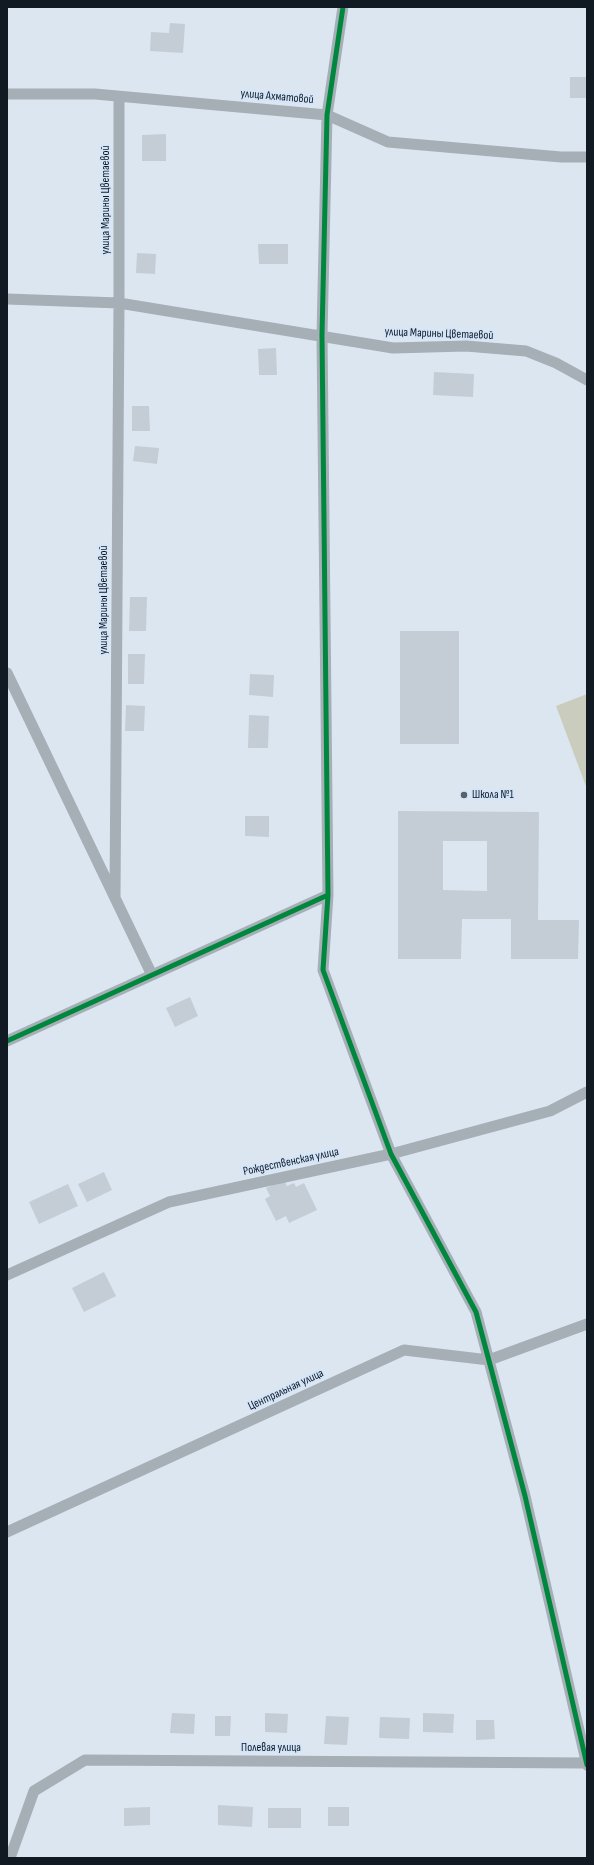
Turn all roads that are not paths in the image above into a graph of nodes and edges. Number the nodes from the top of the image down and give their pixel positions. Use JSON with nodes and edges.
{"nodes":[{"id":1,"x":343,"y":7,"type":"edge"},
{"id":2,"x":7,"y":94,"type":"edge"},
{"id":3,"x":119,"y":97,"type":"junction"},
{"id":4,"x":327,"y":114,"type":"junction"},
{"id":5,"x":587,"y":157,"type":"edge"},
{"id":6,"x":7,"y":299,"type":"edge"},
{"id":7,"x":120,"y":303,"type":"junction"},
{"id":8,"x":322,"y":335,"type":"junction"},
{"id":9,"x":587,"y":380,"type":"edge"},
{"id":10,"x":7,"y":673,"type":"edge"},
{"id":11,"x":328,"y":895,"type":"junction"},
{"id":12,"x":115,"y":897,"type":"junction"},
{"id":13,"x":152,"y":975,"type":"junction"},
{"id":14,"x":7,"y":1041,"type":"edge"},
{"id":15,"x":587,"y":1092,"type":"edge"},
{"id":16,"x":390,"y":1154,"type":"junction"},
{"id":17,"x":7,"y":1275,"type":"edge"},
{"id":18,"x":587,"y":1324,"type":"edge"},
{"id":19,"x":489,"y":1360,"type":"junction"},
{"id":20,"x":7,"y":1532,"type":"edge"},
{"id":21,"x":587,"y":1764,"type":"edge"},
{"id":22,"x":10,"y":1858,"type":"edge"}],
"edges":[{"from":1,"to":4,"type":"street"},
{"from":2,"to":3,"type":"street","name":"улица Ахматовой"},
{"from":3,"to":4,"type":"street","name":"улица Ахматовой"},
{"from":3,"to":7,"type":"street","name":"улица Марины Цветаевой"},
{"from":4,"to":5,"type":"street","name":"улица Ахматовой"},
{"from":4,"to":8,"type":"street"},
{"from":6,"to":7,"type":"street","name":"улица Марины Цветаевой"},
{"from":7,"to":8,"type":"street","name":"улица Марины Цветаевой"},
{"from":7,"to":12,"type":"street","name":"улица Марины Цветаевой"},
{"from":8,"to":9,"type":"street","name":"улица Марины Цветаевой"},
{"from":8,"to":11,"type":"street"},
{"from":10,"to":12,"type":"street","name":"улица Марины Цветаевой"},
{"from":11,"to":13,"type":"street"},
{"from":11,"to":16,"type":"street"},
{"from":12,"to":13,"type":"street","name":"улица Марины Цветаевой"},
{"from":13,"to":14,"type":"street"},
{"from":15,"to":16,"type":"street","name":"Рождественская улица"},
{"from":16,"to":17,"type":"street","name":"Рождественская улица"},
{"from":16,"to":19,"type":"street"},
{"from":18,"to":19,"type":"street","name":"Центральная улица"},
{"from":19,"to":20,"type":"street","name":"Центральная улица"},
{"from":19,"to":21,"type":"street"},
{"from":21,"to":22,"type":"street","name":"Полевая улица"}]}
